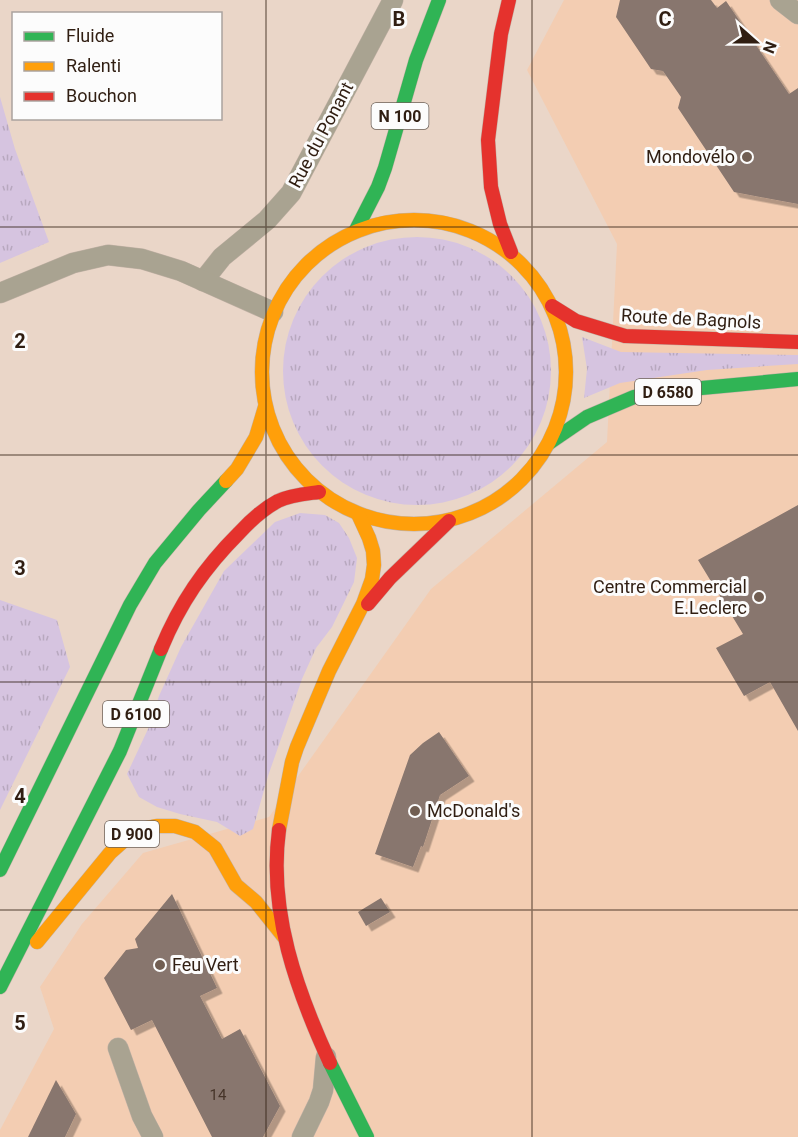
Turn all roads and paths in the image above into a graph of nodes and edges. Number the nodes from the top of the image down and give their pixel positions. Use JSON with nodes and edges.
{"nodes":[{"id":1,"x":393,"y":0,"type":"edge"},
{"id":2,"x":439,"y":0,"type":"edge"},
{"id":3,"x":508,"y":0,"type":"edge"},
{"id":4,"x":517,"y":0,"type":"edge"},
{"id":5,"x":780,"y":0,"type":"edge"},
{"id":6,"x":798,"y":14,"type":"edge"},
{"id":7,"x":501,"y":34,"type":"junction"},
{"id":8,"x":356,"y":230,"type":"junction"},
{"id":9,"x":511,"y":252,"type":"junction"},
{"id":10,"x":203,"y":281,"type":"junction"},
{"id":11,"x":0,"y":293,"type":"edge"},
{"id":12,"x":552,"y":306,"type":"junction"},
{"id":13,"x":273,"y":312,"type":"junction"},
{"id":14,"x":798,"y":342,"type":"edge"},
{"id":15,"x":798,"y":379,"type":"edge"},
{"id":16,"x":265,"y":406,"type":"junction"},
{"id":17,"x":549,"y":443,"type":"junction"},
{"id":18,"x":319,"y":492,"type":"junction"},
{"id":19,"x":357,"y":514,"type":"junction"},
{"id":20,"x":449,"y":521,"type":"junction"},
{"id":21,"x":361,"y":612,"type":"junction"},
{"id":22,"x":0,"y":870,"type":"edge"},
{"id":23,"x":284,"y":937,"type":"junction"},
{"id":24,"x":0,"y":989,"type":"edge"},
{"id":25,"x":118,"y":1048,"type":"dead end"},
{"id":26,"x":326,"y":1054,"type":"junction"},
{"id":27,"x":153,"y":1137,"type":"edge"},
{"id":28,"x":302,"y":1137,"type":"edge"},
{"id":29,"x":367,"y":1137,"type":"edge"}],
"edges":[{"from":1,"to":10,"type":"street","name":"Rue du Ponant"},
{"from":2,"to":8,"type":"main road","number":"N 100"},
{"from":3,"to":7,"type":"main road"},
{"from":4,"to":7,"type":"street"},
{"from":5,"to":6,"type":"street"},
{"from":7,"to":9,"type":"main road"},
{"from":8,"to":9,"type":"main road"},
{"from":8,"to":13,"type":"main road"},
{"from":9,"to":12,"type":"main road"},
{"from":10,"to":11,"type":"street"},
{"from":10,"to":13,"type":"street"},
{"from":12,"to":14,"type":"main road","name":"Route de Bagnols"},
{"from":12,"to":17,"type":"main road"},
{"from":13,"to":16,"type":"main road"},
{"from":15,"to":17,"type":"main road","number":"D 6580"},
{"from":16,"to":18,"type":"main road"},
{"from":16,"to":22,"type":"main road","number":"D 6100"},
{"from":17,"to":20,"type":"main road"},
{"from":18,"to":19,"type":"main road"},
{"from":18,"to":24,"type":"main road","number":"D 6100"},
{"from":19,"to":20,"type":"main road"},
{"from":19,"to":21,"type":"main road","number":"D 900"},
{"from":20,"to":21,"type":"main road","number":"D 900"},
{"from":21,"to":23,"type":"main road","number":"D 900"},
{"from":23,"to":24,"type":"main road","number":"D 900"},
{"from":23,"to":26,"type":"main road","number":"D 900"},
{"from":25,"to":27,"type":"street"},
{"from":26,"to":28,"type":"street"},
{"from":26,"to":29,"type":"main road","number":"D 900"}]}
